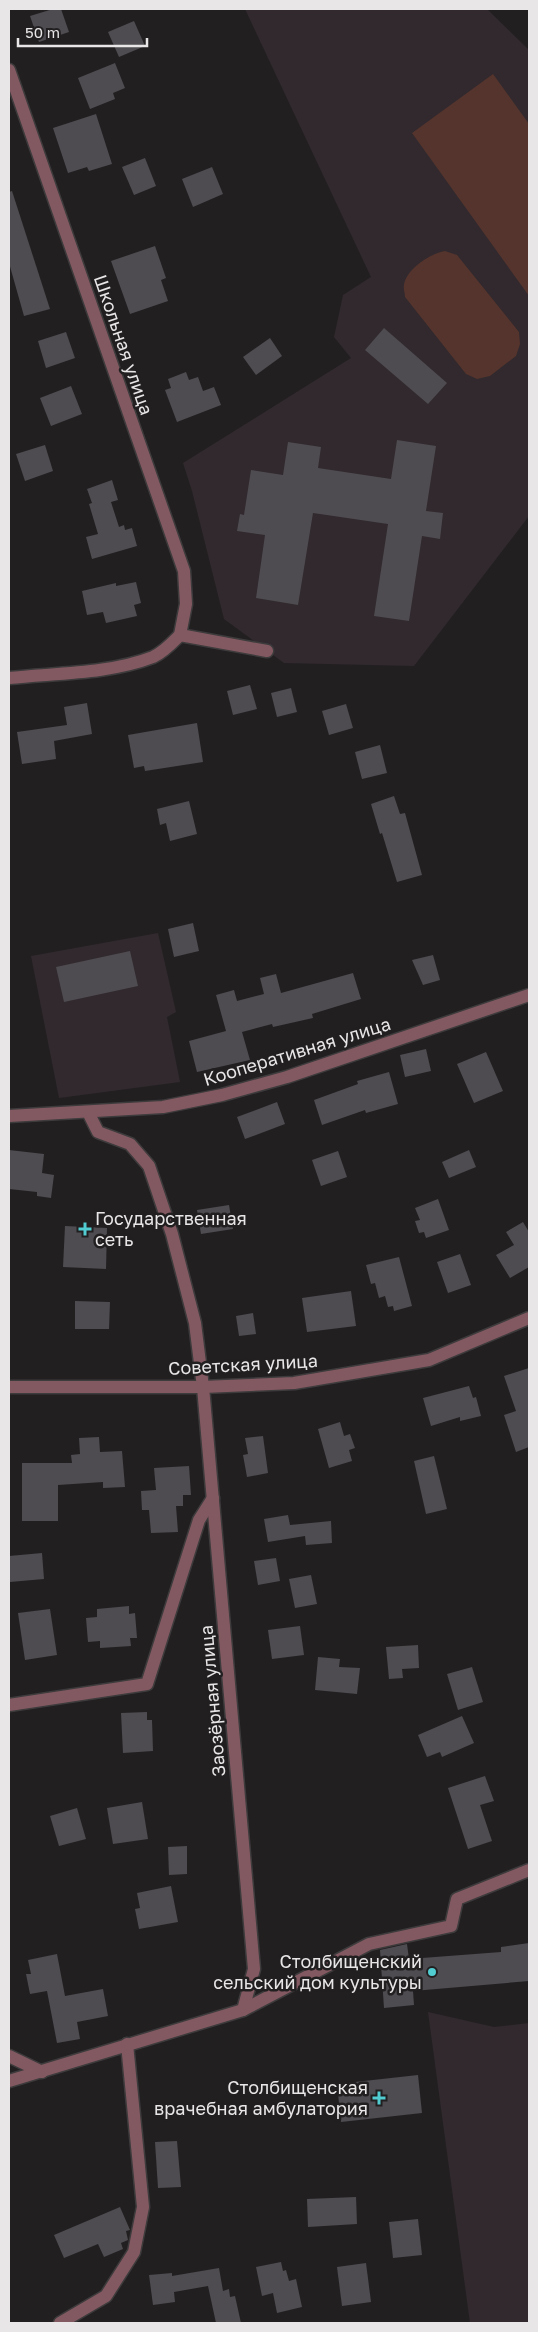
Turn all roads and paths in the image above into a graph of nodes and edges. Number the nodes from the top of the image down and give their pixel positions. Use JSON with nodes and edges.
{"nodes":[{"id":1,"x":9,"y":70,"type":"edge"},
{"id":2,"x":180,"y":634,"type":"junction"},
{"id":3,"x":267,"y":651,"type":"dead end"},
{"id":4,"x":9,"y":678,"type":"edge"},
{"id":5,"x":529,"y":995,"type":"edge"},
{"id":6,"x":88,"y":1112,"type":"junction"},
{"id":7,"x":9,"y":1116,"type":"edge"},
{"id":8,"x":529,"y":1318,"type":"edge"},
{"id":9,"x":9,"y":1387,"type":"edge"},
{"id":10,"x":203,"y":1388,"type":"junction"},
{"id":11,"x":212,"y":1498,"type":"junction"},
{"id":12,"x":9,"y":1705,"type":"edge"},
{"id":13,"x":529,"y":1870,"type":"edge"},
{"id":14,"x":243,"y":2010,"type":"junction"},
{"id":15,"x":127,"y":2044,"type":"junction"},
{"id":16,"x":9,"y":2056,"type":"edge"},
{"id":17,"x":42,"y":2072,"type":"junction"},
{"id":18,"x":9,"y":2081,"type":"edge"},
{"id":19,"x":60,"y":2323,"type":"edge"}],
"edges":[{"from":1,"to":2,"type":"street","name":"Школьная улица"},
{"from":2,"to":3,"type":"street"},
{"from":2,"to":4,"type":"street"},
{"from":5,"to":6,"type":"street","name":"Кооперативная улица"},
{"from":6,"to":7,"type":"street","name":"Кооперативная улица"},
{"from":6,"to":10,"type":"street","name":"Заозёрная улица"},
{"from":8,"to":10,"type":"street","name":"Советская улица"},
{"from":9,"to":10,"type":"street","name":"Советская улица"},
{"from":10,"to":11,"type":"street","name":"Заозёрная улица"},
{"from":11,"to":12,"type":"street"},
{"from":11,"to":14,"type":"street","name":"Заозёрная улица"},
{"from":13,"to":14,"type":"street"},
{"from":14,"to":15,"type":"street"},
{"from":15,"to":17,"type":"street"},
{"from":15,"to":19,"type":"street"},
{"from":16,"to":17,"type":"street"},
{"from":17,"to":18,"type":"street"}]}
